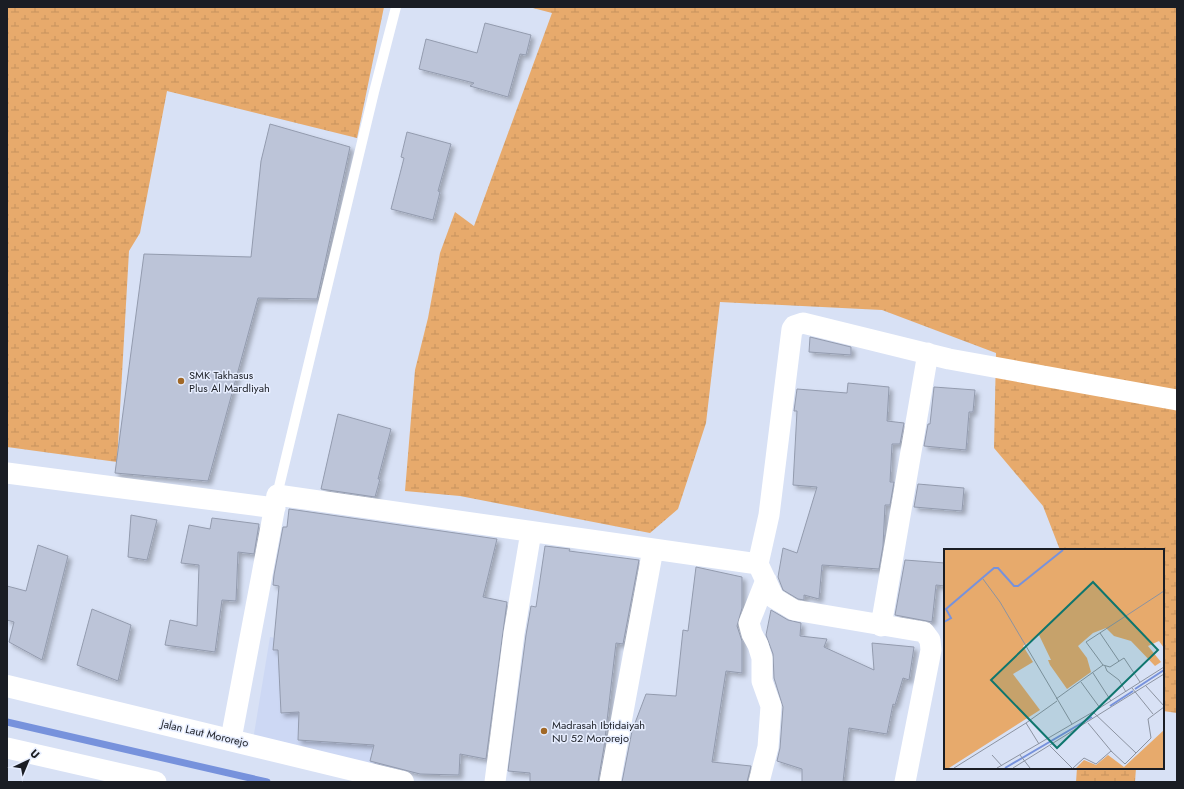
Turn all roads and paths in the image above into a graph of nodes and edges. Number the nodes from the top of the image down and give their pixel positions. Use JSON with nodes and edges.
{"nodes":[{"id":1,"x":396,"y":7,"type":"edge"},
{"id":2,"x":928,"y":353,"type":"junction"},
{"id":3,"x":1177,"y":400,"type":"edge"},
{"id":4,"x":7,"y":473,"type":"edge"},
{"id":5,"x":276,"y":502,"type":"junction"},
{"id":6,"x":531,"y":532,"type":"junction"},
{"id":7,"x":653,"y":549,"type":"junction"},
{"id":8,"x":762,"y":572,"type":"junction"},
{"id":9,"x":881,"y":626,"type":"junction"},
{"id":10,"x":7,"y":686,"type":"edge"},
{"id":11,"x":231,"y":739,"type":"junction"},
{"id":12,"x":7,"y":748,"type":"edge"},
{"id":13,"x":156,"y":782,"type":"edge"},
{"id":14,"x":402,"y":782,"type":"edge"},
{"id":15,"x":495,"y":782,"type":"edge"},
{"id":16,"x":610,"y":782,"type":"edge"},
{"id":17,"x":758,"y":782,"type":"edge"},
{"id":18,"x":905,"y":782,"type":"edge"}],
"edges":[{"from":1,"to":5,"type":"lane"},
{"from":2,"to":3,"type":"street"},
{"from":2,"to":8,"type":"street"},
{"from":2,"to":9,"type":"street"},
{"from":4,"to":5,"type":"street"},
{"from":5,"to":6,"type":"street"},
{"from":5,"to":11,"type":"street"},
{"from":6,"to":7,"type":"street"},
{"from":6,"to":15,"type":"street"},
{"from":7,"to":8,"type":"street"},
{"from":7,"to":16,"type":"street"},
{"from":8,"to":9,"type":"street"},
{"from":8,"to":17,"type":"street"},
{"from":9,"to":18,"type":"street"},
{"from":10,"to":11,"type":"street","name":"Jalan Laut Mororejo"},
{"from":11,"to":14,"type":"street","name":"Jalan Laut Mororejo"},
{"from":12,"to":13,"type":"street"}]}
